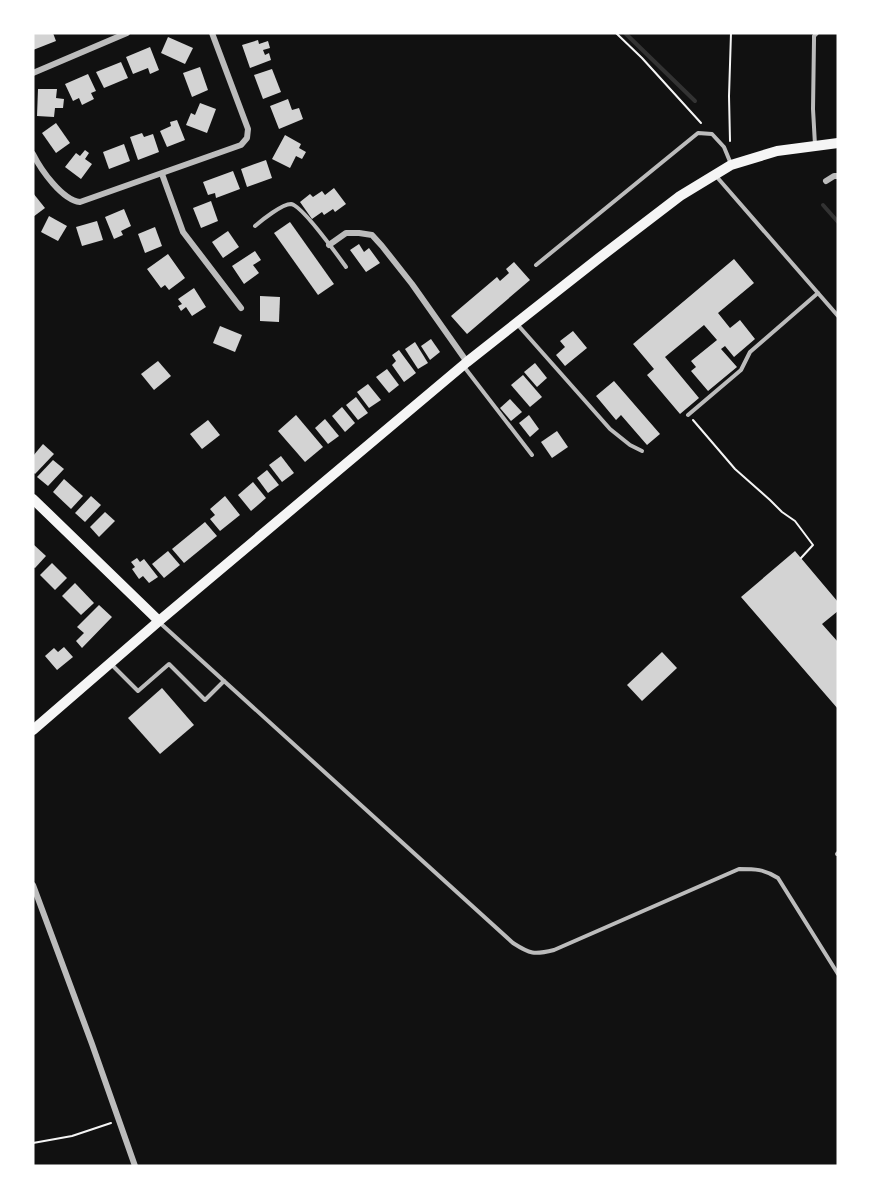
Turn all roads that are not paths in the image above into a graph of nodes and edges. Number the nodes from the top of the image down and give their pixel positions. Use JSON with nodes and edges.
{"nodes":[{"id":1,"x":127,"y":33,"type":"edge"},
{"id":2,"x":212,"y":33,"type":"edge"},
{"id":3,"x":817,"y":33,"type":"edge"},
{"id":4,"x":33,"y":73,"type":"edge"},
{"id":5,"x":838,"y":143,"type":"edge"},
{"id":6,"x":815,"y":145,"type":"junction"},
{"id":7,"x":33,"y":154,"type":"edge"},
{"id":8,"x":731,"y":165,"type":"junction"},
{"id":9,"x":162,"y":174,"type":"junction"},
{"id":10,"x":714,"y":175,"type":"junction"},
{"id":11,"x":838,"y":176,"type":"edge"},
{"id":12,"x":826,"y":180,"type":"dead end"},
{"id":13,"x":255,"y":226,"type":"dead end"},
{"id":14,"x":329,"y":244,"type":"junction"},
{"id":15,"x":536,"y":265,"type":"dead end"},
{"id":16,"x":346,"y":267,"type":"dead end"},
{"id":17,"x":818,"y":293,"type":"junction"},
{"id":18,"x":241,"y":308,"type":"dead end"},
{"id":19,"x":838,"y":316,"type":"edge"},
{"id":20,"x":516,"y":323,"type":"junction"},
{"id":21,"x":465,"y":364,"type":"junction"},
{"id":22,"x":688,"y":415,"type":"road end"},
{"id":23,"x":642,"y":451,"type":"dead end"},
{"id":24,"x":532,"y":455,"type":"dead end"},
{"id":25,"x":33,"y":499,"type":"edge"},
{"id":26,"x":159,"y":621,"type":"junction"},
{"id":27,"x":110,"y":663,"type":"junction"},
{"id":28,"x":224,"y":681,"type":"junction"},
{"id":29,"x":33,"y":730,"type":"edge"},
{"id":30,"x":33,"y":885,"type":"edge"},
{"id":31,"x":838,"y":974,"type":"edge"},
{"id":32,"x":135,"y":1166,"type":"edge"}],
"edges":[{"from":1,"to":4,"type":"street"},
{"from":2,"to":9,"type":"street"},
{"from":3,"to":6,"type":"lane"},
{"from":5,"to":6,"type":"main road"},
{"from":6,"to":8,"type":"main road"},
{"from":7,"to":9,"type":"street"},
{"from":8,"to":10,"type":"main road"},
{"from":8,"to":15,"type":"lane"},
{"from":9,"to":18,"type":"street"},
{"from":10,"to":17,"type":"lane"},
{"from":10,"to":20,"type":"main road"},
{"from":11,"to":12,"type":"street"},
{"from":13,"to":14,"type":"lane"},
{"from":14,"to":16,"type":"lane"},
{"from":14,"to":21,"type":"street"},
{"from":17,"to":19,"type":"lane"},
{"from":17,"to":22,"type":"lane"},
{"from":20,"to":21,"type":"main road"},
{"from":20,"to":23,"type":"lane"},
{"from":21,"to":24,"type":"lane"},
{"from":21,"to":26,"type":"main road"},
{"from":25,"to":26,"type":"main road"},
{"from":26,"to":27,"type":"main road"},
{"from":26,"to":28,"type":"lane"},
{"from":27,"to":28,"type":"lane"},
{"from":27,"to":29,"type":"main road"},
{"from":28,"to":31,"type":"lane"},
{"from":30,"to":32,"type":"street"}]}
